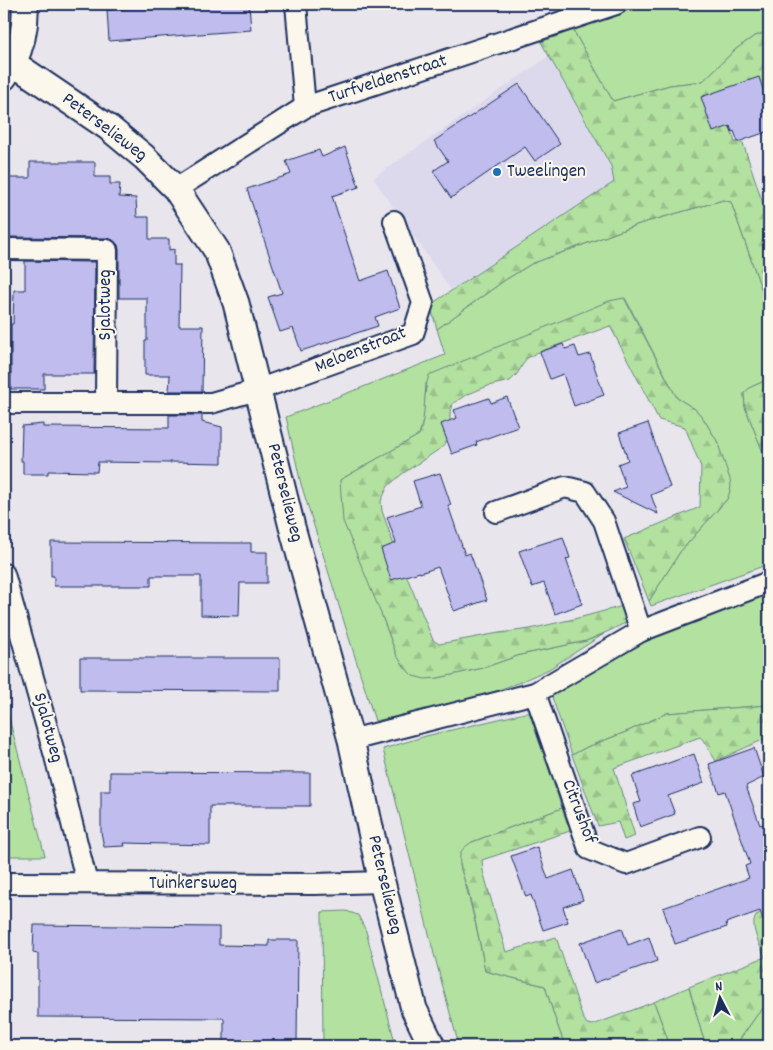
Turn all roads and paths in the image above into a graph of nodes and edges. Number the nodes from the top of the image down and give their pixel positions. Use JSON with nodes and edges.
{"nodes":[{"id":1,"x":25,"y":4,"type":"edge"},
{"id":2,"x":296,"y":4,"type":"edge"},
{"id":3,"x":616,"y":4,"type":"edge"},
{"id":4,"x":8,"y":70,"type":"edge"},
{"id":5,"x":305,"y":107,"type":"junction"},
{"id":6,"x":176,"y":189,"type":"junction"},
{"id":7,"x":394,"y":222,"type":"dead end"},
{"id":8,"x":4,"y":249,"type":"edge"},
{"id":9,"x":257,"y":390,"type":"junction"},
{"id":10,"x":4,"y":403,"type":"edge"},
{"id":11,"x":106,"y":403,"type":"junction"},
{"id":12,"x":496,"y":512,"type":"dead end"},
{"id":13,"x":4,"y":575,"type":"edge"},
{"id":14,"x":769,"y":582,"type":"edge"},
{"id":15,"x":641,"y":631,"type":"junction"},
{"id":16,"x":535,"y":693,"type":"junction"},
{"id":17,"x":351,"y":740,"type":"junction"},
{"id":18,"x":700,"y":838,"type":"dead end"},
{"id":19,"x":382,"y":882,"type":"junction"},
{"id":20,"x":4,"y":883,"type":"edge"},
{"id":21,"x":87,"y":884,"type":"junction"},
{"id":22,"x":414,"y":1009,"type":"junction"},
{"id":23,"x":414,"y":1046,"type":"edge"},
{"id":24,"x":432,"y":1046,"type":"edge"}],
"edges":[{"from":1,"to":4,"type":"street"},
{"from":2,"to":5,"type":"street"},
{"from":3,"to":5,"type":"street","name":"Turfveldenstraat"},
{"from":4,"to":6,"type":"street","name":"Peterselieweg"},
{"from":5,"to":6,"type":"street","name":"Turfveldenstraat"},
{"from":6,"to":9,"type":"street","name":"Peterselieweg"},
{"from":7,"to":9,"type":"street","name":"Meloenstraat"},
{"from":8,"to":11,"type":"street","name":"Sjalotweg"},
{"from":9,"to":11,"type":"street"},
{"from":9,"to":17,"type":"street","name":"Peterselieweg"},
{"from":10,"to":11,"type":"street"},
{"from":12,"to":15,"type":"street"},
{"from":13,"to":21,"type":"street","name":"Sjalotweg"},
{"from":14,"to":15,"type":"street"},
{"from":15,"to":16,"type":"street"},
{"from":16,"to":17,"type":"street"},
{"from":16,"to":18,"type":"street","name":"Citrushof"},
{"from":17,"to":19,"type":"street","name":"Peterselieweg"},
{"from":19,"to":21,"type":"street","name":"Tuinkersweg"},
{"from":19,"to":22,"type":"street","name":"Peterselieweg"},
{"from":20,"to":21,"type":"street","name":"Tuinkersweg"},
{"from":22,"to":23,"type":"street","name":"Peterselieweg"},
{"from":22,"to":24,"type":"street","name":"Peterselieweg"}]}
